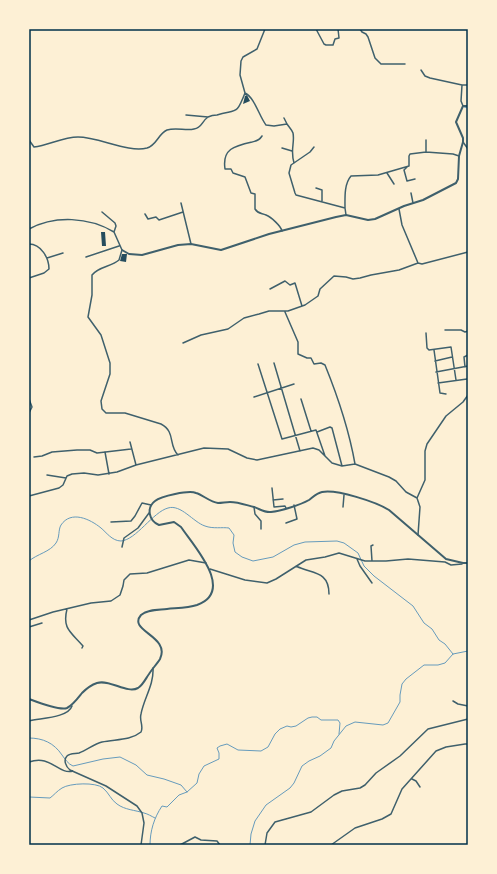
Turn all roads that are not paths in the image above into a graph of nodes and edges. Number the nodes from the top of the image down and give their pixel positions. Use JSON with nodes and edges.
{"nodes":[{"id":1,"x":265,"y":29,"type":"edge"},
{"id":2,"x":316,"y":29,"type":"edge"},
{"id":3,"x":338,"y":29,"type":"edge"},
{"id":4,"x":360,"y":29,"type":"edge"},
{"id":5,"x":405,"y":64,"type":"dead end"},
{"id":6,"x":421,"y":70,"type":"dead end"},
{"id":7,"x":462,"y":85,"type":"junction"},
{"id":8,"x":468,"y":85,"type":"edge"},
{"id":9,"x":244,"y":93,"type":"junction"},
{"id":10,"x":463,"y":106,"type":"junction"},
{"id":11,"x":468,"y":106,"type":"edge"},
{"id":12,"x":186,"y":115,"type":"dead end"},
{"id":13,"x":208,"y":117,"type":"junction"},
{"id":14,"x":284,"y":118,"type":"dead end"},
{"id":15,"x":287,"y":124,"type":"junction"},
{"id":16,"x":262,"y":136,"type":"dead end"},
{"id":17,"x":29,"y":140,"type":"edge"},
{"id":18,"x":426,"y":140,"type":"dead end"},
{"id":19,"x":463,"y":142,"type":"junction"},
{"id":20,"x":314,"y":147,"type":"dead end"},
{"id":21,"x":282,"y":148,"type":"dead end"},
{"id":22,"x":468,"y":149,"type":"edge"},
{"id":23,"x":292,"y":151,"type":"junction"},
{"id":24,"x":426,"y":152,"type":"junction"},
{"id":25,"x":459,"y":156,"type":"junction"},
{"id":26,"x":294,"y":163,"type":"junction"},
{"id":27,"x":409,"y":166,"type":"junction"},
{"id":28,"x":387,"y":173,"type":"junction"},
{"id":29,"x":415,"y":179,"type":"dead end"},
{"id":30,"x":394,"y":184,"type":"dead end"},
{"id":31,"x":316,"y":188,"type":"dead end"},
{"id":32,"x":411,"y":193,"type":"dead end"},
{"id":33,"x":322,"y":201,"type":"junction"},
{"id":34,"x":181,"y":203,"type":"dead end"},
{"id":35,"x":414,"y":203,"type":"junction"},
{"id":36,"x":345,"y":208,"type":"junction"},
{"id":37,"x":398,"y":208,"type":"junction"},
{"id":38,"x":102,"y":212,"type":"dead end"},
{"id":39,"x":183,"y":212,"type":"junction"},
{"id":40,"x":145,"y":214,"type":"dead end"},
{"id":41,"x":346,"y":216,"type":"junction"},
{"id":42,"x":29,"y":226,"type":"edge"},
{"id":43,"x":34,"y":226,"type":"junction"},
{"id":44,"x":29,"y":229,"type":"edge"},
{"id":45,"x":282,"y":231,"type":"junction"},
{"id":46,"x":114,"y":232,"type":"junction"},
{"id":47,"x":29,"y":244,"type":"edge"},
{"id":48,"x":191,"y":244,"type":"junction"},
{"id":49,"x":119,"y":246,"type":"junction"},
{"id":50,"x":122,"y":250,"type":"junction"},
{"id":51,"x":468,"y":252,"type":"edge"},
{"id":52,"x":63,"y":253,"type":"dead end"},
{"id":53,"x":86,"y":257,"type":"dead end"},
{"id":54,"x":47,"y":258,"type":"junction"},
{"id":55,"x":418,"y":263,"type":"junction"},
{"id":56,"x":29,"y":278,"type":"edge"},
{"id":57,"x":270,"y":289,"type":"dead end"},
{"id":58,"x":302,"y":306,"type":"junction"},
{"id":59,"x":285,"y":312,"type":"junction"},
{"id":60,"x":445,"y":330,"type":"dead end"},
{"id":61,"x":468,"y":331,"type":"edge"},
{"id":62,"x":426,"y":333,"type":"dead end"},
{"id":63,"x":183,"y":343,"type":"dead end"},
{"id":64,"x":434,"y":350,"type":"junction"},
{"id":65,"x":468,"y":355,"type":"edge"},
{"id":66,"x":452,"y":357,"type":"junction"},
{"id":67,"x":435,"y":361,"type":"junction"},
{"id":68,"x":274,"y":363,"type":"dead end"},
{"id":69,"x":258,"y":364,"type":"dead end"},
{"id":70,"x":467,"y":366,"type":"edge"},
{"id":71,"x":454,"y":369,"type":"junction"},
{"id":72,"x":436,"y":372,"type":"junction"},
{"id":73,"x":468,"y":379,"type":"edge"},
{"id":74,"x":456,"y":380,"type":"junction"},
{"id":75,"x":438,"y":383,"type":"junction"},
{"id":76,"x":294,"y":384,"type":"dead end"},
{"id":77,"x":281,"y":388,"type":"junction"},
{"id":78,"x":267,"y":392,"type":"junction"},
{"id":79,"x":446,"y":394,"type":"dead end"},
{"id":80,"x":468,"y":395,"type":"edge"},
{"id":81,"x":254,"y":397,"type":"dead end"},
{"id":82,"x":29,"y":399,"type":"edge"},
{"id":83,"x":301,"y":399,"type":"dead end"},
{"id":84,"x":29,"y":413,"type":"edge"},
{"id":85,"x":311,"y":431,"type":"junction"},
{"id":86,"x":317,"y":432,"type":"junction"},
{"id":87,"x":295,"y":435,"type":"junction"},
{"id":88,"x":130,"y":442,"type":"dead end"},
{"id":89,"x":131,"y":449,"type":"junction"},
{"id":90,"x":300,"y":451,"type":"junction"},
{"id":91,"x":105,"y":452,"type":"junction"},
{"id":92,"x":178,"y":455,"type":"junction"},
{"id":93,"x":34,"y":457,"type":"dead end"},
{"id":94,"x":326,"y":458,"type":"junction"},
{"id":95,"x":355,"y":464,"type":"junction"},
{"id":96,"x":136,"y":465,"type":"junction"},
{"id":97,"x":342,"y":466,"type":"junction"},
{"id":98,"x":109,"y":474,"type":"junction"},
{"id":99,"x":48,"y":475,"type":"dead end"},
{"id":100,"x":66,"y":478,"type":"junction"},
{"id":101,"x":272,"y":488,"type":"dead end"},
{"id":102,"x":344,"y":495,"type":"junction"},
{"id":103,"x":29,"y":496,"type":"edge"},
{"id":104,"x":417,"y":498,"type":"junction"},
{"id":105,"x":283,"y":499,"type":"dead end"},
{"id":106,"x":273,"y":500,"type":"junction"},
{"id":107,"x":151,"y":505,"type":"junction"},
{"id":108,"x":294,"y":505,"type":"junction"},
{"id":109,"x":254,"y":507,"type":"junction"},
{"id":110,"x":343,"y":507,"type":"dead end"},
{"id":111,"x":286,"y":508,"type":"junction"},
{"id":112,"x":149,"y":513,"type":"junction"},
{"id":113,"x":111,"y":522,"type":"dead end"},
{"id":114,"x":286,"y":523,"type":"dead end"},
{"id":115,"x":261,"y":529,"type":"dead end"},
{"id":116,"x":418,"y":535,"type":"junction"},
{"id":117,"x":373,"y":545,"type":"dead end"},
{"id":118,"x":122,"y":547,"type":"dead end"},
{"id":119,"x":357,"y":559,"type":"junction"},
{"id":120,"x":372,"y":561,"type":"junction"},
{"id":121,"x":463,"y":563,"type":"junction"},
{"id":122,"x":468,"y":563,"type":"edge"},
{"id":123,"x":206,"y":564,"type":"junction"},
{"id":124,"x":296,"y":566,"type":"junction"},
{"id":125,"x":210,"y":569,"type":"junction"},
{"id":126,"x":372,"y":583,"type":"dead end"},
{"id":127,"x":329,"y":594,"type":"dead end"},
{"id":128,"x":67,"y":609,"type":"junction"},
{"id":129,"x":29,"y":620,"type":"edge"},
{"id":130,"x":42,"y":622,"type":"dead end"},
{"id":131,"x":29,"y":627,"type":"edge"},
{"id":132,"x":82,"y":648,"type":"dead end"},
{"id":133,"x":153,"y":668,"type":"junction"},
{"id":134,"x":29,"y":699,"type":"edge"},
{"id":135,"x":453,"y":701,"type":"dead end"},
{"id":136,"x":72,"y":704,"type":"junction"},
{"id":137,"x":468,"y":706,"type":"edge"},
{"id":138,"x":468,"y":719,"type":"edge"},
{"id":139,"x":29,"y":720,"type":"edge"},
{"id":140,"x":468,"y":744,"type":"edge"},
{"id":141,"x":29,"y":762,"type":"edge"},
{"id":142,"x":73,"y":771,"type":"junction"},
{"id":143,"x":412,"y":779,"type":"junction"},
{"id":144,"x":420,"y":787,"type":"dead end"},
{"id":145,"x":141,"y":845,"type":"edge"},
{"id":146,"x":180,"y":845,"type":"edge"},
{"id":147,"x":220,"y":845,"type":"edge"},
{"id":148,"x":265,"y":845,"type":"edge"},
{"id":149,"x":332,"y":845,"type":"edge"}],
"edges":[{"from":1,"to":9,"type":"street"},
{"from":2,"to":3,"type":"street"},
{"from":4,"to":5,"type":"street"},
{"from":6,"to":7,"type":"street"},
{"from":7,"to":8,"type":"street"},
{"from":7,"to":10,"type":"street"},
{"from":9,"to":13,"type":"street"},
{"from":9,"to":15,"type":"street"},
{"from":10,"to":11,"type":"street"},
{"from":10,"to":19,"type":"street"},
{"from":12,"to":13,"type":"street"},
{"from":13,"to":17,"type":"street"},
{"from":14,"to":15,"type":"street"},
{"from":15,"to":23,"type":"street"},
{"from":16,"to":45,"type":"street"},
{"from":18,"to":24,"type":"street"},
{"from":19,"to":22,"type":"street"},
{"from":19,"to":25,"type":"street"},
{"from":20,"to":26,"type":"street"},
{"from":21,"to":23,"type":"street"},
{"from":23,"to":26,"type":"street"},
{"from":24,"to":25,"type":"street"},
{"from":24,"to":27,"type":"street"},
{"from":25,"to":35,"type":"street"},
{"from":26,"to":33,"type":"street"},
{"from":27,"to":28,"type":"street"},
{"from":27,"to":29,"type":"street"},
{"from":28,"to":30,"type":"street"},
{"from":28,"to":36,"type":"street"},
{"from":31,"to":33,"type":"street"},
{"from":32,"to":35,"type":"street"},
{"from":33,"to":36,"type":"street"},
{"from":34,"to":39,"type":"street"},
{"from":35,"to":37,"type":"street"},
{"from":36,"to":41,"type":"street"},
{"from":37,"to":41,"type":"street"},
{"from":37,"to":55,"type":"street"},
{"from":38,"to":46,"type":"street"},
{"from":39,"to":40,"type":"street"},
{"from":39,"to":48,"type":"street"},
{"from":41,"to":45,"type":"street"},
{"from":42,"to":43,"type":"street"},
{"from":43,"to":44,"type":"street"},
{"from":43,"to":46,"type":"street"},
{"from":45,"to":48,"type":"street"},
{"from":46,"to":49,"type":"street"},
{"from":47,"to":54,"type":"street"},
{"from":48,"to":50,"type":"street"},
{"from":49,"to":50,"type":"street"},
{"from":49,"to":53,"type":"street"},
{"from":50,"to":92,"type":"street"},
{"from":51,"to":55,"type":"street"},
{"from":52,"to":54,"type":"street"},
{"from":54,"to":56,"type":"street"},
{"from":55,"to":58,"type":"street"},
{"from":57,"to":58,"type":"street"},
{"from":58,"to":59,"type":"street"},
{"from":59,"to":63,"type":"street"},
{"from":59,"to":95,"type":"street"},
{"from":60,"to":61,"type":"street"},
{"from":62,"to":64,"type":"street"},
{"from":64,"to":66,"type":"street"},
{"from":64,"to":67,"type":"street"},
{"from":65,"to":70,"type":"street"},
{"from":66,"to":67,"type":"street"},
{"from":66,"to":71,"type":"street"},
{"from":67,"to":72,"type":"street"},
{"from":68,"to":77,"type":"street"},
{"from":69,"to":78,"type":"street"},
{"from":70,"to":71,"type":"street"},
{"from":71,"to":72,"type":"street"},
{"from":71,"to":74,"type":"street"},
{"from":72,"to":75,"type":"street"},
{"from":73,"to":74,"type":"street"},
{"from":74,"to":75,"type":"street"},
{"from":75,"to":79,"type":"street"},
{"from":76,"to":77,"type":"street"},
{"from":77,"to":78,"type":"street"},
{"from":77,"to":87,"type":"street"},
{"from":78,"to":81,"type":"street"},
{"from":78,"to":87,"type":"street"},
{"from":80,"to":104,"type":"street"},
{"from":82,"to":84,"type":"street"},
{"from":83,"to":85,"type":"street"},
{"from":85,"to":86,"type":"street"},
{"from":85,"to":87,"type":"street"},
{"from":86,"to":94,"type":"street"},
{"from":86,"to":97,"type":"street"},
{"from":87,"to":90,"type":"street"},
{"from":88,"to":89,"type":"street"},
{"from":89,"to":91,"type":"street"},
{"from":89,"to":96,"type":"street"},
{"from":90,"to":92,"type":"street"},
{"from":90,"to":94,"type":"street"},
{"from":91,"to":93,"type":"street"},
{"from":91,"to":98,"type":"street"},
{"from":92,"to":96,"type":"street"},
{"from":94,"to":97,"type":"street"},
{"from":95,"to":97,"type":"street"},
{"from":95,"to":104,"type":"street"},
{"from":96,"to":98,"type":"street"},
{"from":98,"to":100,"type":"street"},
{"from":99,"to":100,"type":"street"},
{"from":100,"to":103,"type":"street"},
{"from":101,"to":106,"type":"street"},
{"from":102,"to":108,"type":"street"},
{"from":102,"to":110,"type":"street"},
{"from":102,"to":116,"type":"street"},
{"from":104,"to":116,"type":"street"},
{"from":105,"to":106,"type":"street"},
{"from":106,"to":111,"type":"street"},
{"from":107,"to":109,"type":"street"},
{"from":107,"to":112,"type":"street"},
{"from":107,"to":113,"type":"street"},
{"from":108,"to":111,"type":"street"},
{"from":108,"to":114,"type":"street"},
{"from":109,"to":111,"type":"street"},
{"from":109,"to":115,"type":"street"},
{"from":112,"to":118,"type":"street"},
{"from":112,"to":123,"type":"street"},
{"from":116,"to":121,"type":"street"},
{"from":117,"to":120,"type":"street"},
{"from":119,"to":120,"type":"street"},
{"from":119,"to":124,"type":"street"},
{"from":119,"to":126,"type":"street"},
{"from":120,"to":121,"type":"street"},
{"from":121,"to":122,"type":"street"},
{"from":123,"to":125,"type":"street"},
{"from":123,"to":128,"type":"street"},
{"from":124,"to":125,"type":"street"},
{"from":124,"to":127,"type":"street"},
{"from":125,"to":133,"type":"street"},
{"from":128,"to":129,"type":"street"},
{"from":128,"to":132,"type":"street"},
{"from":130,"to":131,"type":"street"},
{"from":133,"to":136,"type":"street"},
{"from":133,"to":142,"type":"street"},
{"from":134,"to":136,"type":"street"},
{"from":135,"to":137,"type":"street"},
{"from":136,"to":139,"type":"street"},
{"from":138,"to":148,"type":"street"},
{"from":140,"to":143,"type":"street"},
{"from":141,"to":142,"type":"street"},
{"from":142,"to":145,"type":"street"},
{"from":143,"to":144,"type":"street"},
{"from":143,"to":149,"type":"street"},
{"from":146,"to":147,"type":"street"}]}
